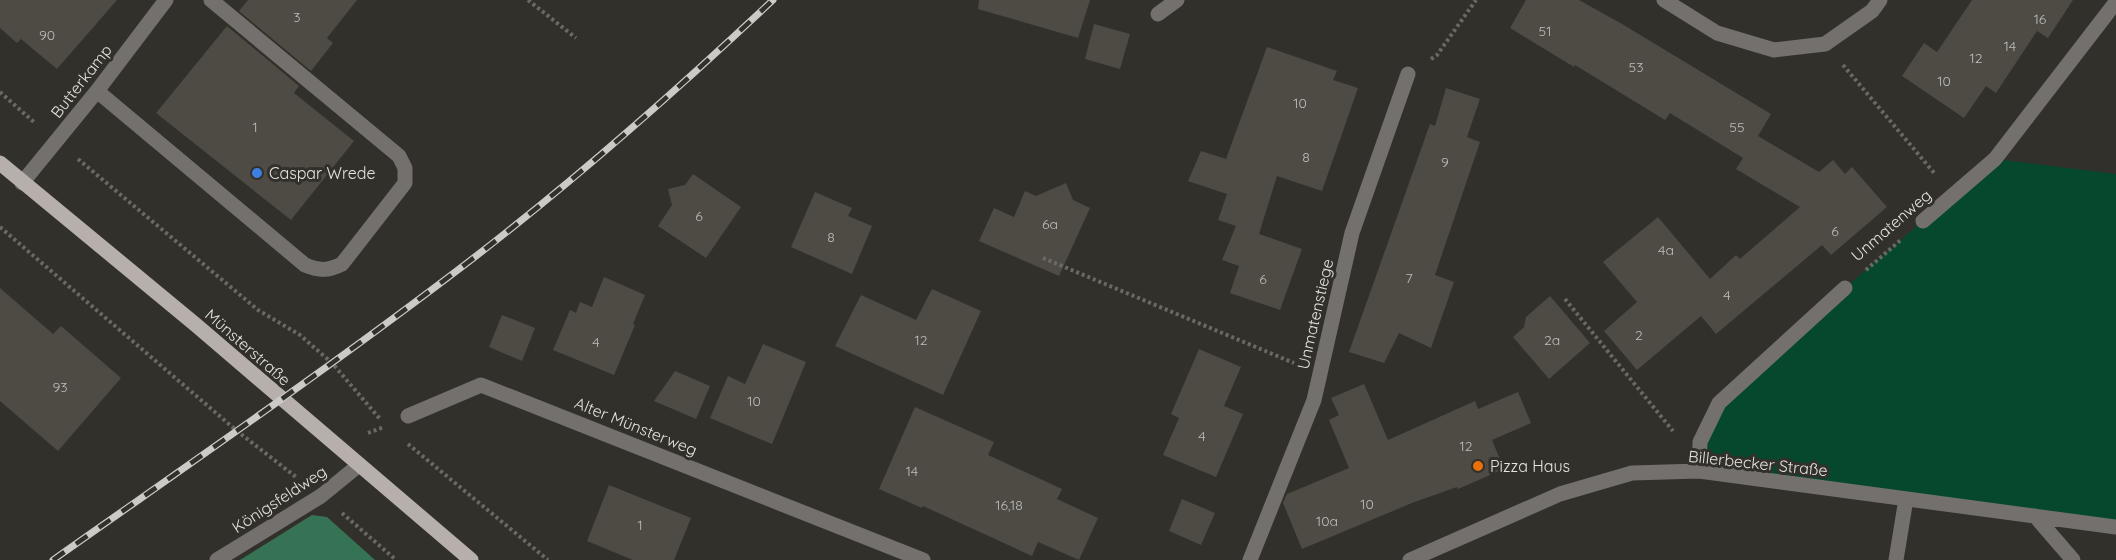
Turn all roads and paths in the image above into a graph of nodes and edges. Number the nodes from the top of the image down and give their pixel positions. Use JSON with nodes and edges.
{"nodes":[{"id":1,"x":166,"y":0,"type":"edge"},
{"id":2,"x":211,"y":0,"type":"edge"},
{"id":3,"x":528,"y":0,"type":"edge"},
{"id":4,"x":1177,"y":0,"type":"edge"},
{"id":5,"x":1476,"y":0,"type":"edge"},
{"id":6,"x":1664,"y":0,"type":"edge"},
{"id":7,"x":1880,"y":0,"type":"edge"},
{"id":8,"x":2116,"y":2,"type":"edge"},
{"id":9,"x":1158,"y":14,"type":"dead end"},
{"id":10,"x":576,"y":38,"type":"dead end"},
{"id":11,"x":1825,"y":44,"type":"junction"},
{"id":12,"x":1408,"y":74,"type":"joint"},
{"id":13,"x":97,"y":91,"type":"junction"},
{"id":14,"x":0,"y":92,"type":"edge"},
{"id":15,"x":56,"y":141,"type":"junction"},
{"id":16,"x":0,"y":163,"type":"edge"},
{"id":17,"x":22,"y":183,"type":"junction"},
{"id":18,"x":1953,"y":195,"type":"junction"},
{"id":19,"x":1923,"y":221,"type":"joint"},
{"id":20,"x":0,"y":227,"type":"edge"},
{"id":21,"x":1043,"y":258,"type":"dead end"},
{"id":22,"x":1845,"y":288,"type":"joint"},
{"id":23,"x":1565,"y":299,"type":"dead end"},
{"id":24,"x":1319,"y":373,"type":"junction"},
{"id":25,"x":408,"y":416,"type":"dead end"},
{"id":26,"x":1673,"y":431,"type":"dead end"},
{"id":27,"x":404,"y":441,"type":"dead end"},
{"id":28,"x":337,"y":447,"type":"junction"},
{"id":29,"x":359,"y":465,"type":"junction"},
{"id":30,"x":1699,"y":471,"type":"junction"},
{"id":31,"x":321,"y":496,"type":"junction"},
{"id":32,"x":1906,"y":499,"type":"junction"},
{"id":33,"x":2035,"y":516,"type":"junction"},
{"id":34,"x":2116,"y":527,"type":"edge"},
{"id":35,"x":218,"y":560,"type":"edge"},
{"id":36,"x":396,"y":560,"type":"edge"},
{"id":37,"x":471,"y":560,"type":"edge"},
{"id":38,"x":549,"y":560,"type":"edge"},
{"id":39,"x":923,"y":560,"type":"edge"},
{"id":40,"x":1250,"y":560,"type":"edge"},
{"id":41,"x":1410,"y":560,"type":"edge"},
{"id":42,"x":1896,"y":560,"type":"edge"},
{"id":43,"x":2073,"y":560,"type":"edge"}],
"edges":[{"from":1,"to":13,"type":"street","name":"Butterkamp"},
{"from":2,"to":13,"type":"street"},
{"from":3,"to":10,"type":"path"},
{"from":4,"to":9,"type":"street"},
{"from":5,"to":12,"type":"path"},
{"from":6,"to":11,"type":"street"},
{"from":7,"to":11,"type":"street"},
{"from":8,"to":18,"type":"street","name":"Unmatenweg"},
{"from":11,"to":18,"type":"path"},
{"from":12,"to":24,"type":"street","name":"Unmatenstiege"},
{"from":13,"to":15,"type":"street","name":"Butterkamp"},
{"from":14,"to":15,"type":"path"},
{"from":15,"to":17,"type":"street","name":"Butterkamp"},
{"from":15,"to":28,"type":"path"},
{"from":16,"to":17,"type":"main road","name":"Münsterstraße"},
{"from":17,"to":28,"type":"main road","name":"Münsterstraße"},
{"from":18,"to":19,"type":"street","name":"Unmatenweg"},
{"from":19,"to":22,"type":"path","name":"Unmatenweg"},
{"from":20,"to":31,"type":"path"},
{"from":21,"to":24,"type":"path"},
{"from":22,"to":30,"type":"street"},
{"from":23,"to":26,"type":"path"},
{"from":24,"to":40,"type":"street","name":"Unmatenstiege"},
{"from":25,"to":39,"type":"street","name":"Alter Münsterweg"},
{"from":27,"to":38,"type":"path"},
{"from":28,"to":29,"type":"main road","name":"Münsterstraße"},
{"from":29,"to":31,"type":"street","name":"Königsfeldweg"},
{"from":29,"to":37,"type":"main road","name":"Münsterstraße"},
{"from":30,"to":32,"type":"street","name":"Billerbecker Straße"},
{"from":30,"to":41,"type":"street","name":"Billerbecker Straße"},
{"from":31,"to":35,"type":"street","name":"Königsfeldweg"},
{"from":31,"to":36,"type":"path"},
{"from":32,"to":33,"type":"street","name":"Billerbecker Straße"},
{"from":32,"to":42,"type":"street"},
{"from":33,"to":34,"type":"street","name":"Billerbecker Straße"},
{"from":33,"to":43,"type":"street"}]}
